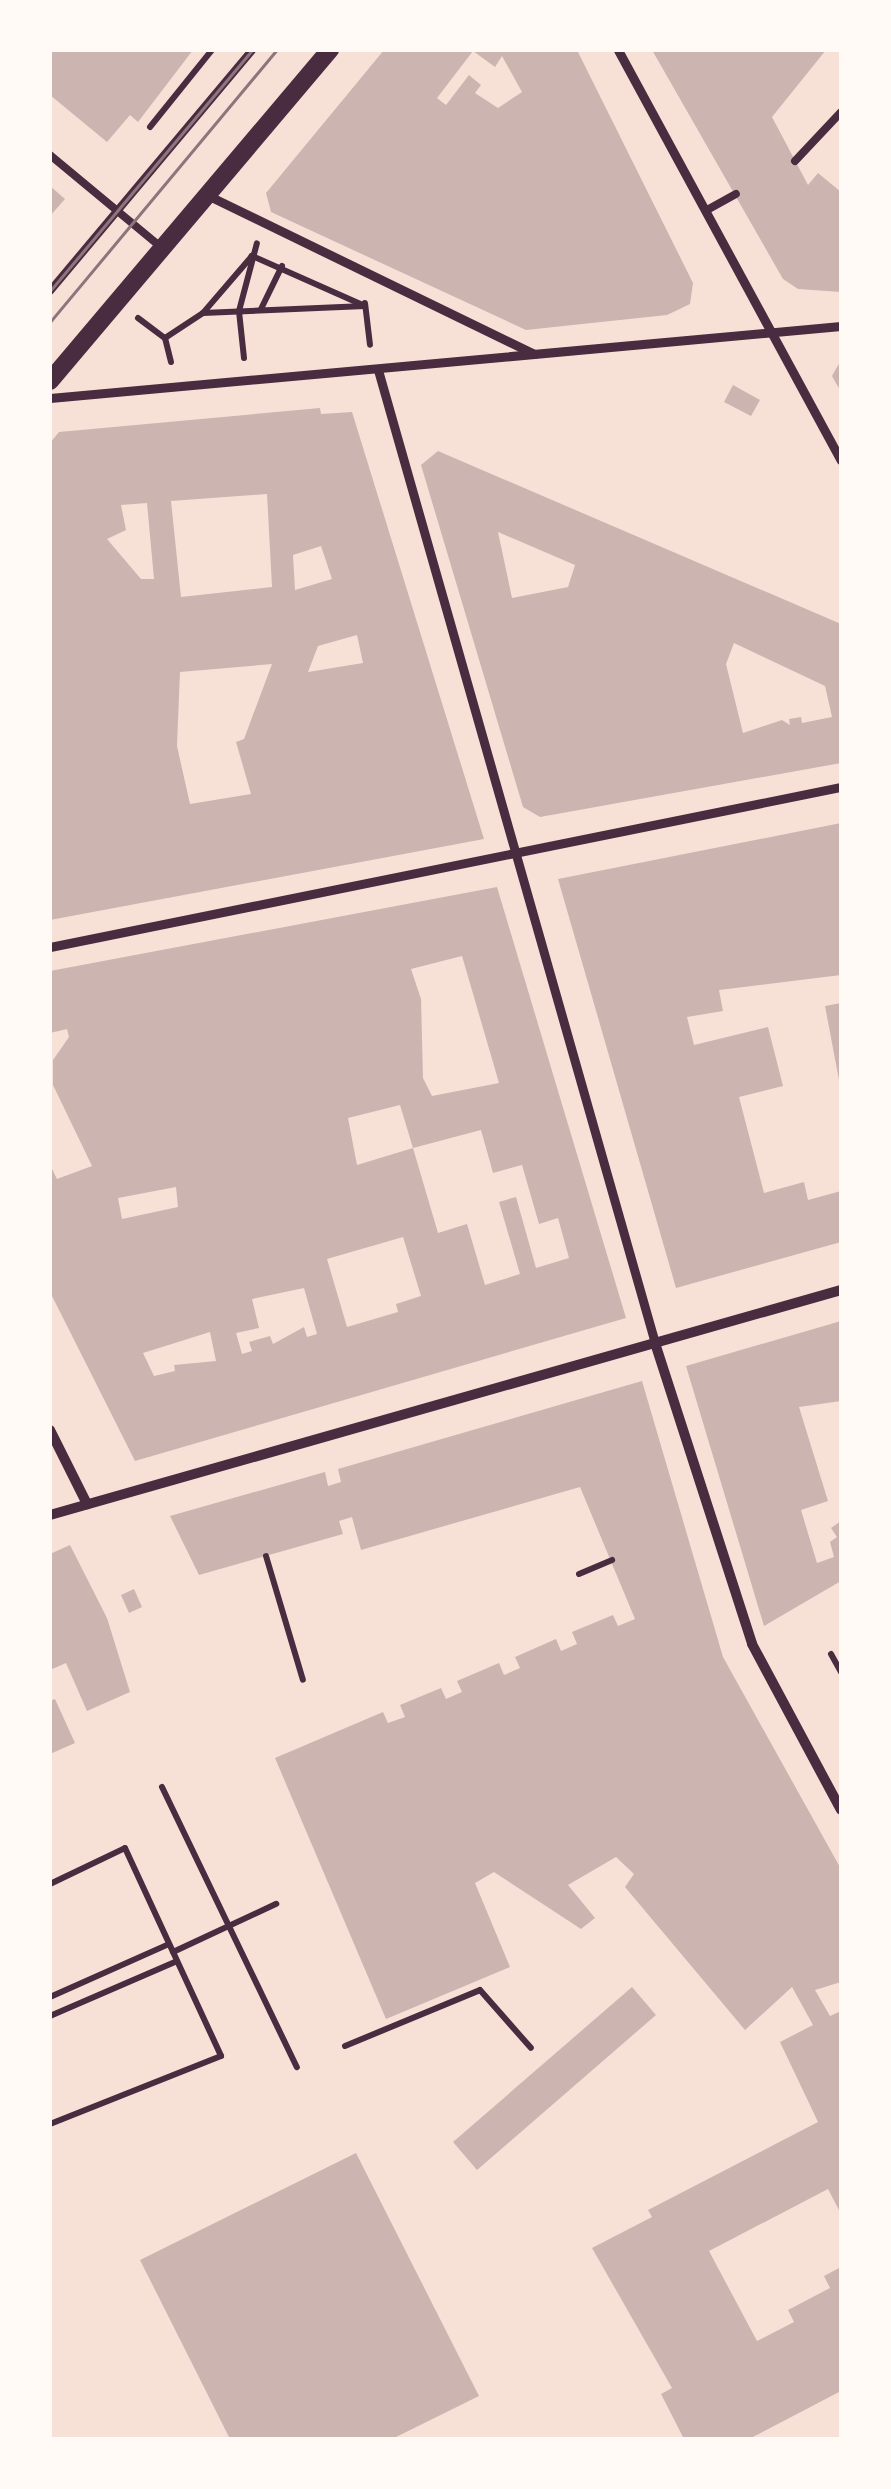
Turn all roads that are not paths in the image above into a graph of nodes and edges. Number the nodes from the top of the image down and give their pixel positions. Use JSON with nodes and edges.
{"nodes":[{"id":1,"x":252,"y":50,"type":"edge"},
{"id":2,"x":330,"y":50,"type":"edge"},
{"id":3,"x":618,"y":50,"type":"edge"},
{"id":4,"x":841,"y":112,"type":"edge"},
{"id":5,"x":50,"y":155,"type":"edge"},
{"id":6,"x":795,"y":161,"type":"dead end"},
{"id":7,"x":736,"y":194,"type":"dead end"},
{"id":8,"x":207,"y":195,"type":"junction"},
{"id":9,"x":707,"y":210,"type":"junction"},
{"id":10,"x":117,"y":211,"type":"junction"},
{"id":11,"x":163,"y":248,"type":"junction"},
{"id":12,"x":374,"y":276,"type":"junction"},
{"id":13,"x":50,"y":291,"type":"edge"},
{"id":14,"x":367,"y":292,"type":"road end"},
{"id":15,"x":841,"y":326,"type":"edge"},
{"id":16,"x":774,"y":332,"type":"junction"},
{"id":17,"x":536,"y":355,"type":"junction"},
{"id":18,"x":378,"y":370,"type":"junction"},
{"id":19,"x":50,"y":381,"type":"edge"},
{"id":20,"x":50,"y":398,"type":"edge"},
{"id":21,"x":841,"y":460,"type":"edge"},
{"id":22,"x":841,"y":787,"type":"edge"},
{"id":23,"x":519,"y":853,"type":"junction"},
{"id":24,"x":50,"y":947,"type":"edge"},
{"id":25,"x":841,"y":1290,"type":"edge"},
{"id":26,"x":655,"y":1343,"type":"junction"},
{"id":27,"x":50,"y":1430,"type":"edge"},
{"id":28,"x":87,"y":1504,"type":"junction"},
{"id":29,"x":50,"y":1515,"type":"edge"},
{"id":30,"x":841,"y":1810,"type":"edge"}],
"edges":[{"from":1,"to":10,"type":"lane"},
{"from":2,"to":8,"type":"street"},
{"from":3,"to":9,"type":"street"},
{"from":4,"to":6,"type":"lane"},
{"from":5,"to":10,"type":"lane"},
{"from":7,"to":9,"type":"lane"},
{"from":8,"to":11,"type":"street"},
{"from":8,"to":12,"type":"street"},
{"from":9,"to":16,"type":"street"},
{"from":10,"to":11,"type":"lane"},
{"from":10,"to":13,"type":"lane"},
{"from":11,"to":19,"type":"street"},
{"from":12,"to":14,"type":"street"},
{"from":12,"to":17,"type":"street"},
{"from":15,"to":16,"type":"street"},
{"from":16,"to":17,"type":"street"},
{"from":16,"to":21,"type":"street"},
{"from":17,"to":18,"type":"street"},
{"from":18,"to":20,"type":"street"},
{"from":18,"to":23,"type":"street"},
{"from":22,"to":23,"type":"street"},
{"from":23,"to":24,"type":"street"},
{"from":23,"to":26,"type":"street"},
{"from":25,"to":26,"type":"street"},
{"from":26,"to":28,"type":"street"},
{"from":26,"to":30,"type":"street"},
{"from":27,"to":28,"type":"street"},
{"from":28,"to":29,"type":"street"}]}
